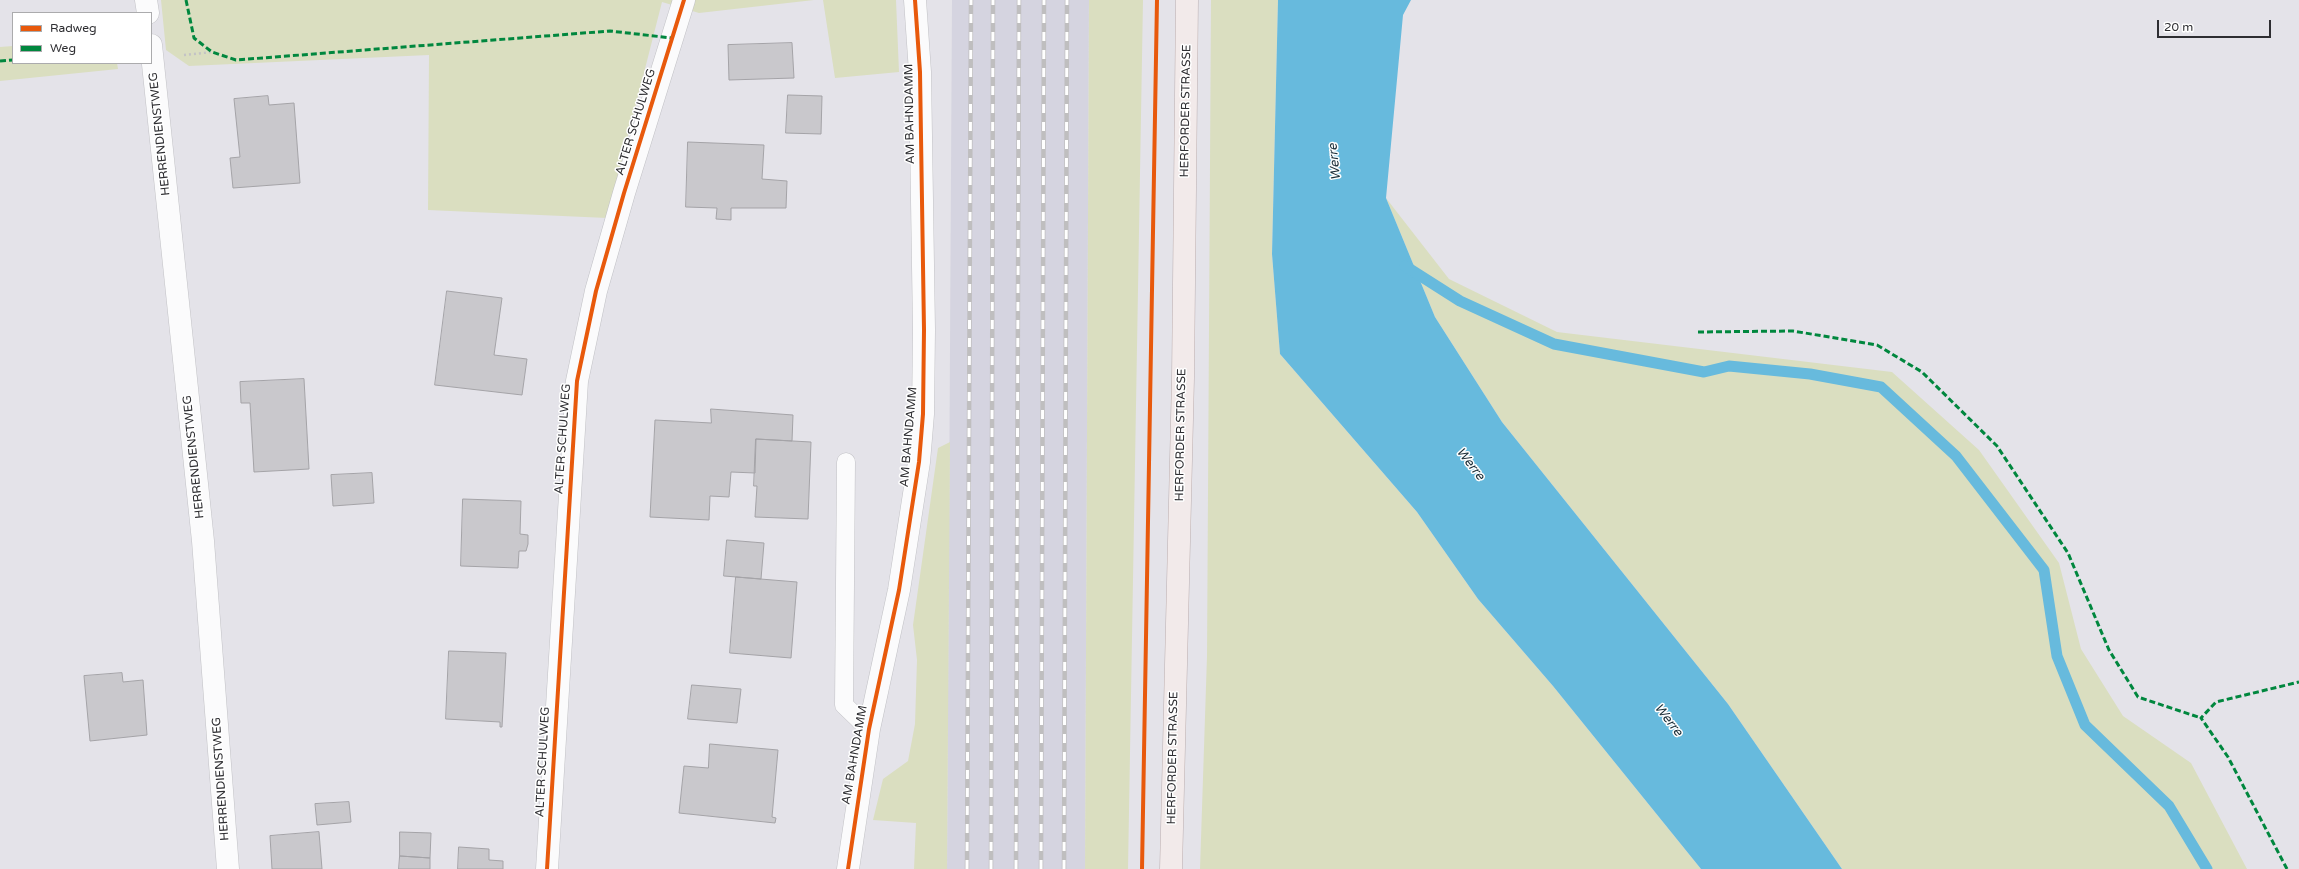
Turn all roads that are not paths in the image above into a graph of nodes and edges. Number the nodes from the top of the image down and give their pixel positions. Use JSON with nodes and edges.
{"nodes":[{"id":1,"x":146,"y":0,"type":"edge"},
{"id":2,"x":684,"y":0,"type":"edge"},
{"id":3,"x":915,"y":0,"type":"edge"},
{"id":4,"x":1188,"y":0,"type":"edge"},
{"id":5,"x":148,"y":12,"type":"edge"},
{"id":6,"x":152,"y":55,"type":"edge"},
{"id":7,"x":846,"y":462,"type":"dead end"},
{"id":8,"x":869,"y":729,"type":"junction"},
{"id":9,"x":228,"y":869,"type":"edge"},
{"id":10,"x":547,"y":869,"type":"edge"},
{"id":11,"x":848,"y":869,"type":"edge"},
{"id":12,"x":1170,"y":869,"type":"edge"}],
"edges":[{"from":1,"to":5,"type":"street"},
{"from":2,"to":10,"type":"street","name":"ALTER SCHULWEG"},
{"from":3,"to":8,"type":"street","name":"AM BAHNDAMM"},
{"from":4,"to":12,"type":"main road","name":"HERFORDER STRASSE"},
{"from":6,"to":9,"type":"street","name":"HERRENDIENSTWEG"},
{"from":7,"to":8,"type":"lane"},
{"from":8,"to":11,"type":"street","name":"AM BAHNDAMM"}]}
